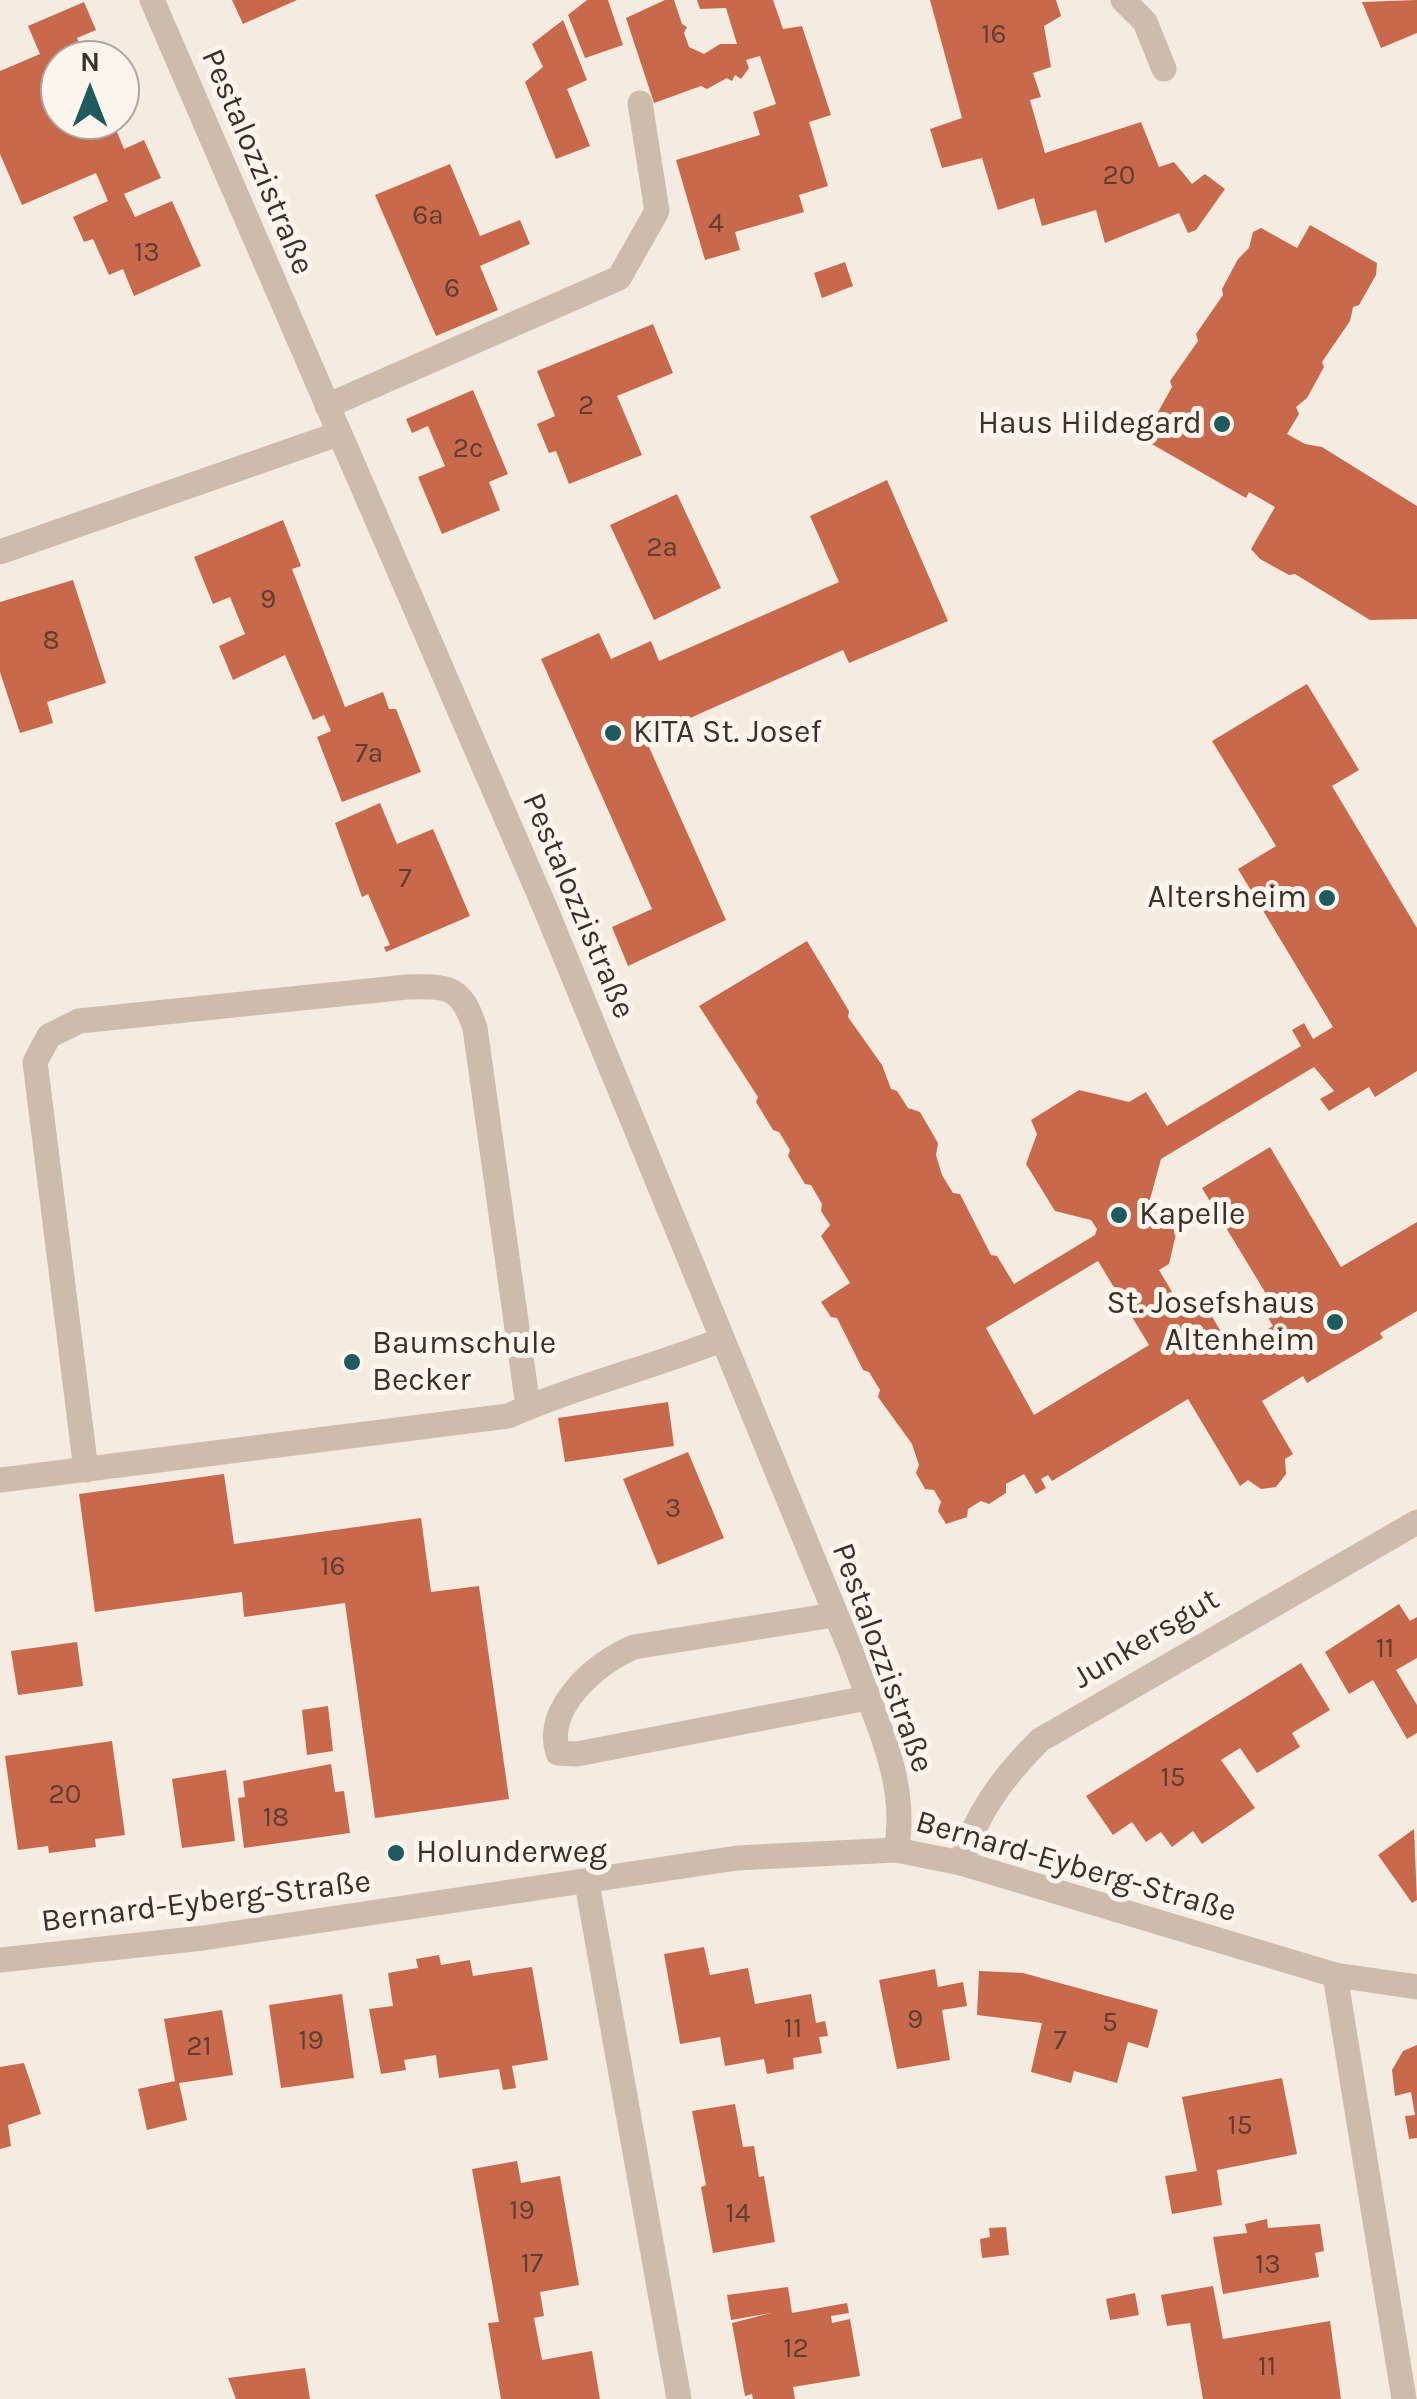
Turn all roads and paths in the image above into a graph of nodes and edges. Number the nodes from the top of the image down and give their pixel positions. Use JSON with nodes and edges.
{"nodes":[{"id":1,"x":152,"y":0,"type":"edge"},
{"id":2,"x":1123,"y":0,"type":"edge"},
{"id":3,"x":1164,"y":69,"type":"dead end"},
{"id":4,"x":640,"y":102,"type":"dead end"},
{"id":5,"x":327,"y":406,"type":"junction"},
{"id":6,"x":338,"y":434,"type":"junction"},
{"id":7,"x":0,"y":552,"type":"edge"},
{"id":8,"x":722,"y":1340,"type":"junction"},
{"id":9,"x":528,"y":1407,"type":"junction"},
{"id":10,"x":86,"y":1470,"type":"junction"},
{"id":11,"x":0,"y":1480,"type":"edge"},
{"id":12,"x":1417,"y":1522,"type":"edge"},
{"id":13,"x":834,"y":1616,"type":"junction"},
{"id":14,"x":868,"y":1698,"type":"junction"},
{"id":15,"x":896,"y":1850,"type":"junction"},
{"id":16,"x":960,"y":1863,"type":"junction"},
{"id":17,"x":588,"y":1884,"type":"junction"},
{"id":18,"x":0,"y":1960,"type":"edge"},
{"id":19,"x":1335,"y":1975,"type":"junction"},
{"id":20,"x":1417,"y":1987,"type":"edge"},
{"id":21,"x":679,"y":2399,"type":"edge"},
{"id":22,"x":1404,"y":2399,"type":"edge"}],
"edges":[{"from":1,"to":5,"type":"street","name":"Pestalozzistraße"},
{"from":2,"to":3,"type":"street"},
{"from":4,"to":5,"type":"street"},
{"from":5,"to":6,"type":"street","name":"Pestalozzistraße"},
{"from":6,"to":7,"type":"street"},
{"from":6,"to":8,"type":"street","name":"Pestalozzistraße"},
{"from":8,"to":9,"type":"street"},
{"from":8,"to":13,"type":"street","name":"Pestalozzistraße"},
{"from":9,"to":10,"type":"street"},
{"from":9,"to":10,"type":"street"},
{"from":10,"to":11,"type":"street"},
{"from":12,"to":16,"type":"street","name":"Junkersgut"},
{"from":13,"to":14,"type":"street","name":"Pestalozzistraße"},
{"from":13,"to":14,"type":"street"},
{"from":14,"to":15,"type":"street","name":"Pestalozzistraße"},
{"from":15,"to":16,"type":"street","name":"Bernard-Eyberg-Straße"},
{"from":15,"to":17,"type":"street","name":"Bernard-Eyberg-Straße"},
{"from":16,"to":19,"type":"street","name":"Bernard-Eyberg-Straße"},
{"from":17,"to":18,"type":"street","name":"Bernard-Eyberg-Straße"},
{"from":17,"to":21,"type":"street"},
{"from":19,"to":20,"type":"street","name":"Bernard-Eyberg-Straße"},
{"from":19,"to":22,"type":"street"}]}
